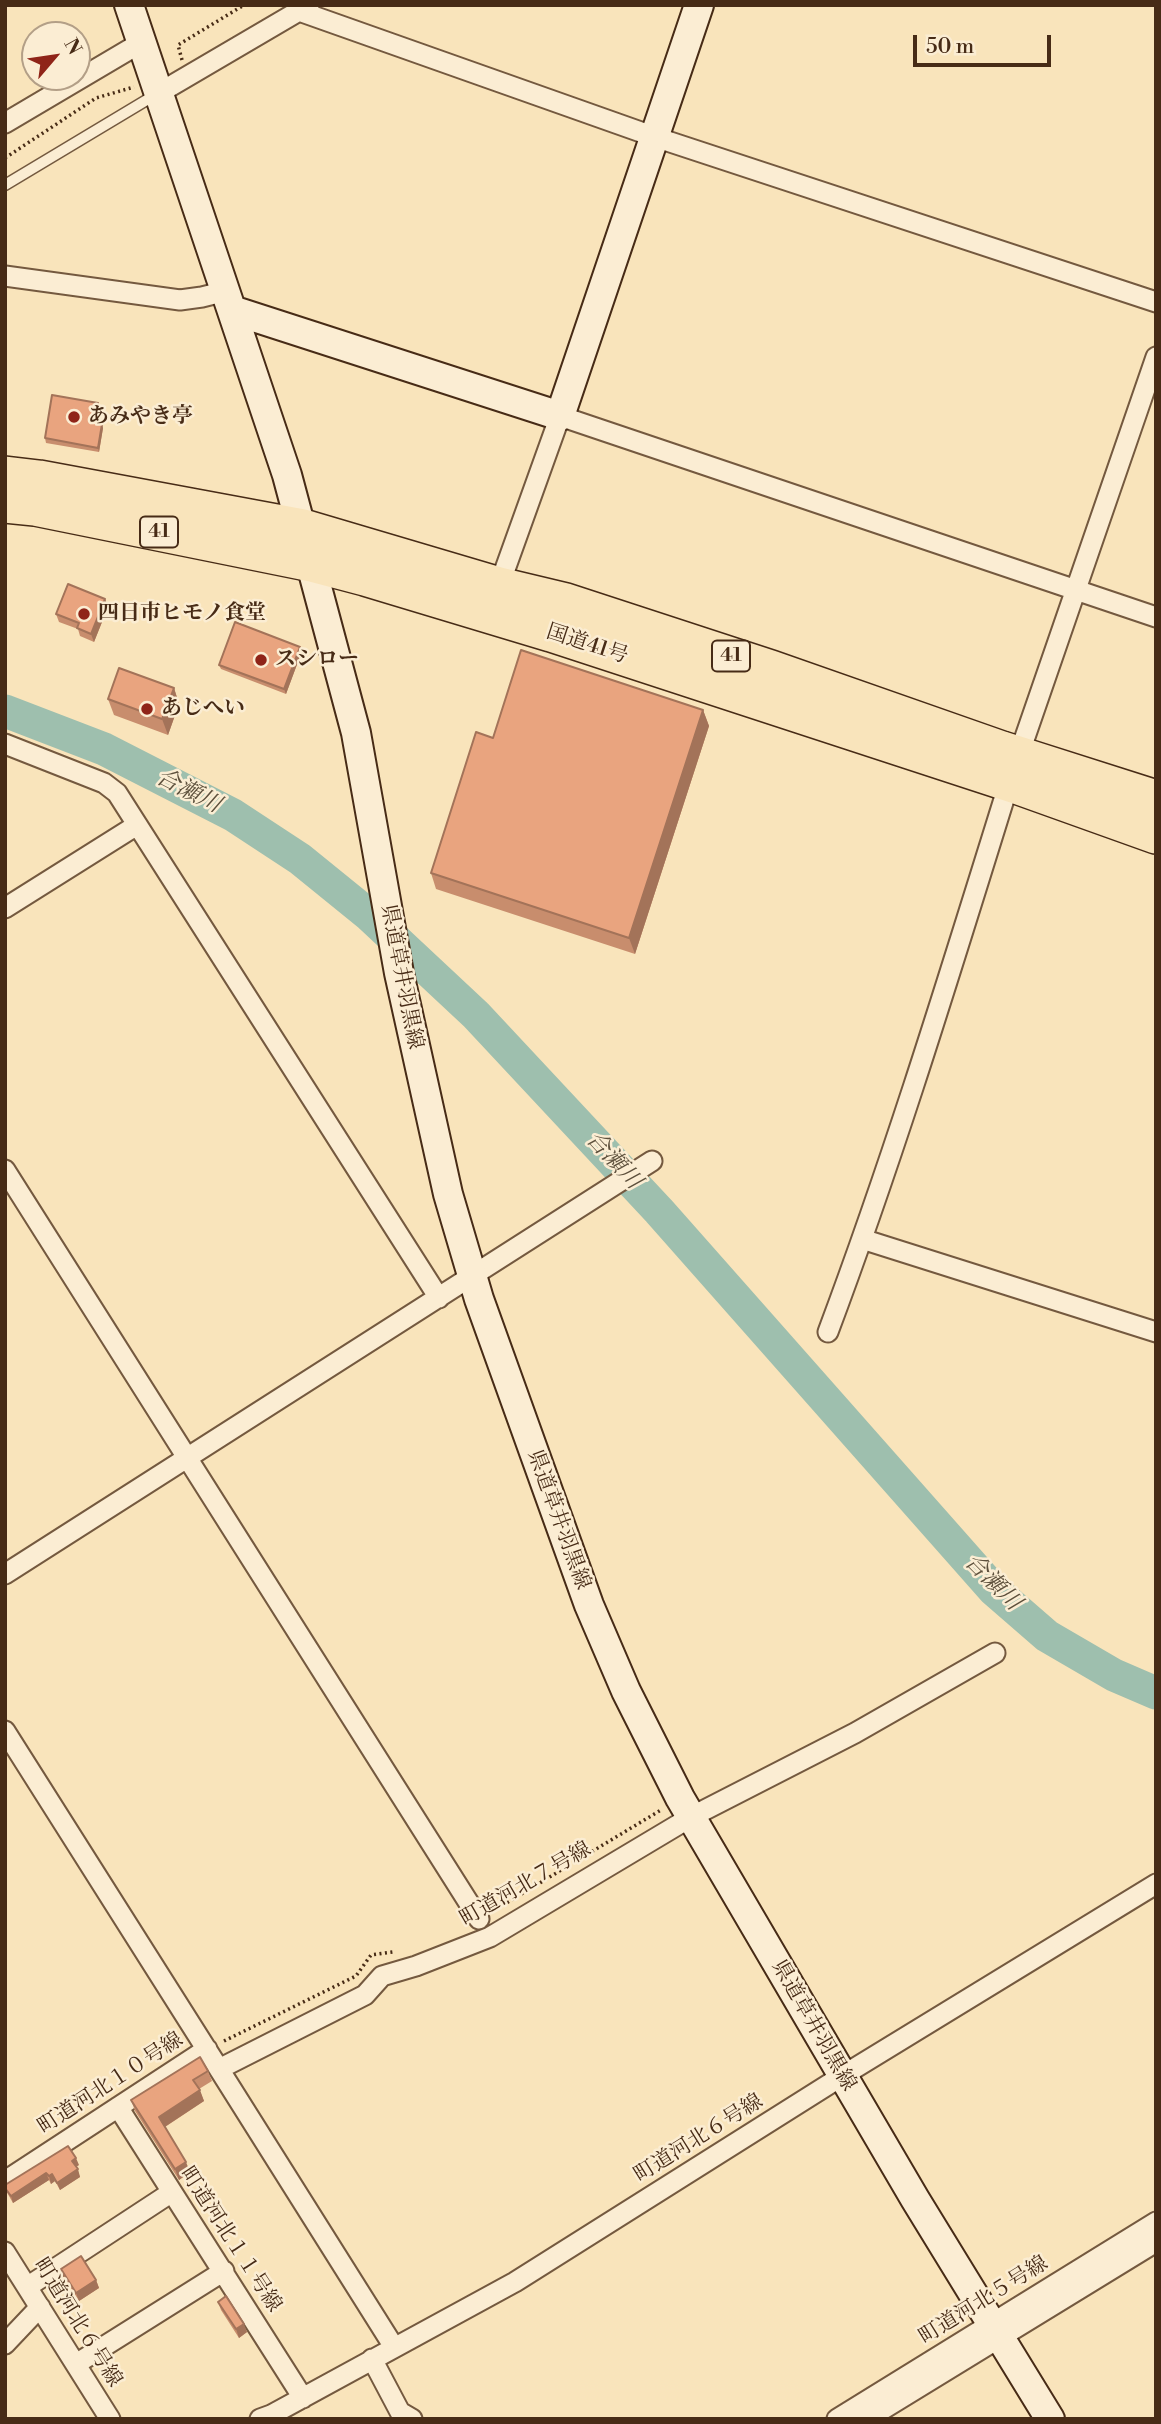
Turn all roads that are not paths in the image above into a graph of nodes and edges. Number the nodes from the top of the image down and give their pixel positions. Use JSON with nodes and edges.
{"nodes":[{"id":1,"x":129,"y":5,"type":"edge"},
{"id":2,"x":699,"y":5,"type":"edge"},
{"id":3,"x":304,"y":8,"type":"edge"},
{"id":4,"x":142,"y":42,"type":"junction"},
{"id":5,"x":159,"y":93,"type":"junction"},
{"id":6,"x":5,"y":123,"type":"edge"},
{"id":7,"x":655,"y":137,"type":"junction"},
{"id":8,"x":5,"y":185,"type":"edge"},
{"id":9,"x":5,"y":276,"type":"edge"},
{"id":10,"x":229,"y":301,"type":"junction"},
{"id":11,"x":1156,"y":302,"type":"edge"},
{"id":12,"x":1156,"y":357,"type":"edge"},
{"id":13,"x":560,"y":416,"type":"junction"},
{"id":14,"x":5,"y":475,"type":"edge"},
{"id":15,"x":5,"y":503,"type":"edge"},
{"id":16,"x":303,"y":528,"type":"junction"},
{"id":17,"x":312,"y":563,"type":"junction"},
{"id":18,"x":499,"y":586,"type":"junction"},
{"id":19,"x":1077,"y":591,"type":"junction"},
{"id":20,"x":1156,"y":617,"type":"edge"},
{"id":21,"x":1024,"y":740,"type":"dead end"},
{"id":22,"x":5,"y":744,"type":"edge"},
{"id":23,"x":1005,"y":796,"type":"dead end"},
{"id":24,"x":1156,"y":799,"type":"edge"},
{"id":25,"x":137,"y":825,"type":"junction"},
{"id":26,"x":1156,"y":835,"type":"edge"},
{"id":27,"x":5,"y":908,"type":"edge"},
{"id":28,"x":652,"y":1161,"type":"dead end"},
{"id":29,"x":5,"y":1170,"type":"edge"},
{"id":30,"x":862,"y":1239,"type":"junction"},
{"id":31,"x":472,"y":1277,"type":"junction"},
{"id":32,"x":439,"y":1298,"type":"junction"},
{"id":33,"x":828,"y":1332,"type":"dead end"},
{"id":34,"x":1156,"y":1332,"type":"edge"},
{"id":35,"x":186,"y":1459,"type":"junction"},
{"id":36,"x":5,"y":1574,"type":"edge"},
{"id":37,"x":995,"y":1653,"type":"dead end"},
{"id":38,"x":5,"y":1731,"type":"edge"},
{"id":39,"x":686,"y":1808,"type":"junction"},
{"id":40,"x":1156,"y":1884,"type":"edge"},
{"id":41,"x":479,"y":1919,"type":"road end"},
{"id":42,"x":207,"y":2049,"type":"junction"},
{"id":43,"x":219,"y":2069,"type":"junction"},
{"id":44,"x":842,"y":2076,"type":"junction"},
{"id":45,"x":118,"y":2107,"type":"junction"},
{"id":46,"x":5,"y":2181,"type":"edge"},
{"id":47,"x":172,"y":2192,"type":"junction"},
{"id":48,"x":1156,"y":2221,"type":"edge"},
{"id":49,"x":1156,"y":2242,"type":"edge"},
{"id":50,"x":5,"y":2252,"type":"edge"},
{"id":51,"x":224,"y":2271,"type":"junction"},
{"id":52,"x":27,"y":2287,"type":"junction"},
{"id":53,"x":40,"y":2307,"type":"junction"},
{"id":54,"x":996,"y":2329,"type":"junction"},
{"id":55,"x":5,"y":2344,"type":"edge"},
{"id":56,"x":394,"y":2347,"type":"junction"},
{"id":57,"x":372,"y":2359,"type":"junction"},
{"id":58,"x":76,"y":2364,"type":"junction"},
{"id":59,"x":303,"y":2398,"type":"junction"},
{"id":60,"x":110,"y":2419,"type":"edge"},
{"id":61,"x":260,"y":2419,"type":"edge"},
{"id":62,"x":412,"y":2419,"type":"edge"},
{"id":63,"x":837,"y":2419,"type":"edge"},
{"id":64,"x":867,"y":2419,"type":"edge"},
{"id":65,"x":1051,"y":2419,"type":"edge"}],
"edges":[{"from":1,"to":4,"type":"main road","name":"県道草井羽黒線"},
{"from":2,"to":7,"type":"main road"},
{"from":3,"to":5,"type":"street"},
{"from":3,"to":7,"type":"street"},
{"from":4,"to":5,"type":"main road","name":"県道草井羽黒線"},
{"from":4,"to":6,"type":"street"},
{"from":5,"to":8,"type":"lane"},
{"from":5,"to":10,"type":"main road","name":"県道草井羽黒線"},
{"from":7,"to":11,"type":"street"},
{"from":7,"to":13,"type":"main road"},
{"from":9,"to":10,"type":"street"},
{"from":10,"to":13,"type":"main road"},
{"from":10,"to":16,"type":"main road","name":"県道草井羽黒線"},
{"from":12,"to":19,"type":"street"},
{"from":13,"to":18,"type":"street"},
{"from":13,"to":19,"type":"street"},
{"from":14,"to":16,"type":"highway","name":"国道41号","number":"41"},
{"from":15,"to":17,"type":"highway","name":"国道41号","number":"41"},
{"from":16,"to":17,"type":"main road","name":"県道草井羽黒線"},
{"from":16,"to":18,"type":"highway","name":"国道41号","number":"41"},
{"from":17,"to":26,"type":"highway","name":"国道41号","number":"41"},
{"from":17,"to":31,"type":"main road","name":"県道草井羽黒線"},
{"from":18,"to":24,"type":"highway","name":"国道41号","number":"41"},
{"from":19,"to":20,"type":"street"},
{"from":19,"to":21,"type":"street"},
{"from":22,"to":25,"type":"street"},
{"from":23,"to":30,"type":"street"},
{"from":25,"to":27,"type":"street"},
{"from":25,"to":32,"type":"street"},
{"from":28,"to":31,"type":"street"},
{"from":29,"to":35,"type":"street"},
{"from":30,"to":33,"type":"street"},
{"from":30,"to":34,"type":"street"},
{"from":31,"to":32,"type":"street"},
{"from":31,"to":39,"type":"main road","name":"県道草井羽黒線"},
{"from":32,"to":35,"type":"street"},
{"from":35,"to":36,"type":"street"},
{"from":35,"to":41,"type":"street"},
{"from":37,"to":39,"type":"street","name":"町道河北７号線"},
{"from":38,"to":42,"type":"street"},
{"from":39,"to":43,"type":"street","name":"町道河北７号線"},
{"from":39,"to":44,"type":"main road","name":"県道草井羽黒線"},
{"from":40,"to":44,"type":"street","name":"町道河北６号線"},
{"from":42,"to":43,"type":"street"},
{"from":42,"to":45,"type":"street","name":"町道河北１０号線"},
{"from":43,"to":56,"type":"street"},
{"from":44,"to":54,"type":"main road","name":"県道草井羽黒線"},
{"from":44,"to":56,"type":"street","name":"町道河北６号線"},
{"from":45,"to":46,"type":"street","name":"町道河北１０号線"},
{"from":45,"to":47,"type":"street","name":"町道河北１１号線"},
{"from":47,"to":51,"type":"street","name":"町道河北１１号線"},
{"from":47,"to":52,"type":"street"},
{"from":48,"to":54,"type":"street","name":"町道河北５号線"},
{"from":49,"to":54,"type":"street"},
{"from":50,"to":52,"type":"street","name":"町道河北６号線"},
{"from":51,"to":58,"type":"street"},
{"from":51,"to":59,"type":"street","name":"町道河北１１号線"},
{"from":52,"to":53,"type":"street","name":"町道河北６号線"},
{"from":53,"to":55,"type":"street"},
{"from":53,"to":58,"type":"street","name":"町道河北６号線"},
{"from":54,"to":63,"type":"street","name":"町道河北５号線"},
{"from":54,"to":64,"type":"street"},
{"from":54,"to":65,"type":"main road","name":"県道草井羽黒線"},
{"from":56,"to":57,"type":"street","name":"町道河北６号線"},
{"from":57,"to":59,"type":"street","name":"町道河北６号線"},
{"from":57,"to":62,"type":"street"},
{"from":58,"to":60,"type":"street","name":"町道河北６号線"},
{"from":59,"to":61,"type":"street","name":"町道河北６号線"}]}
